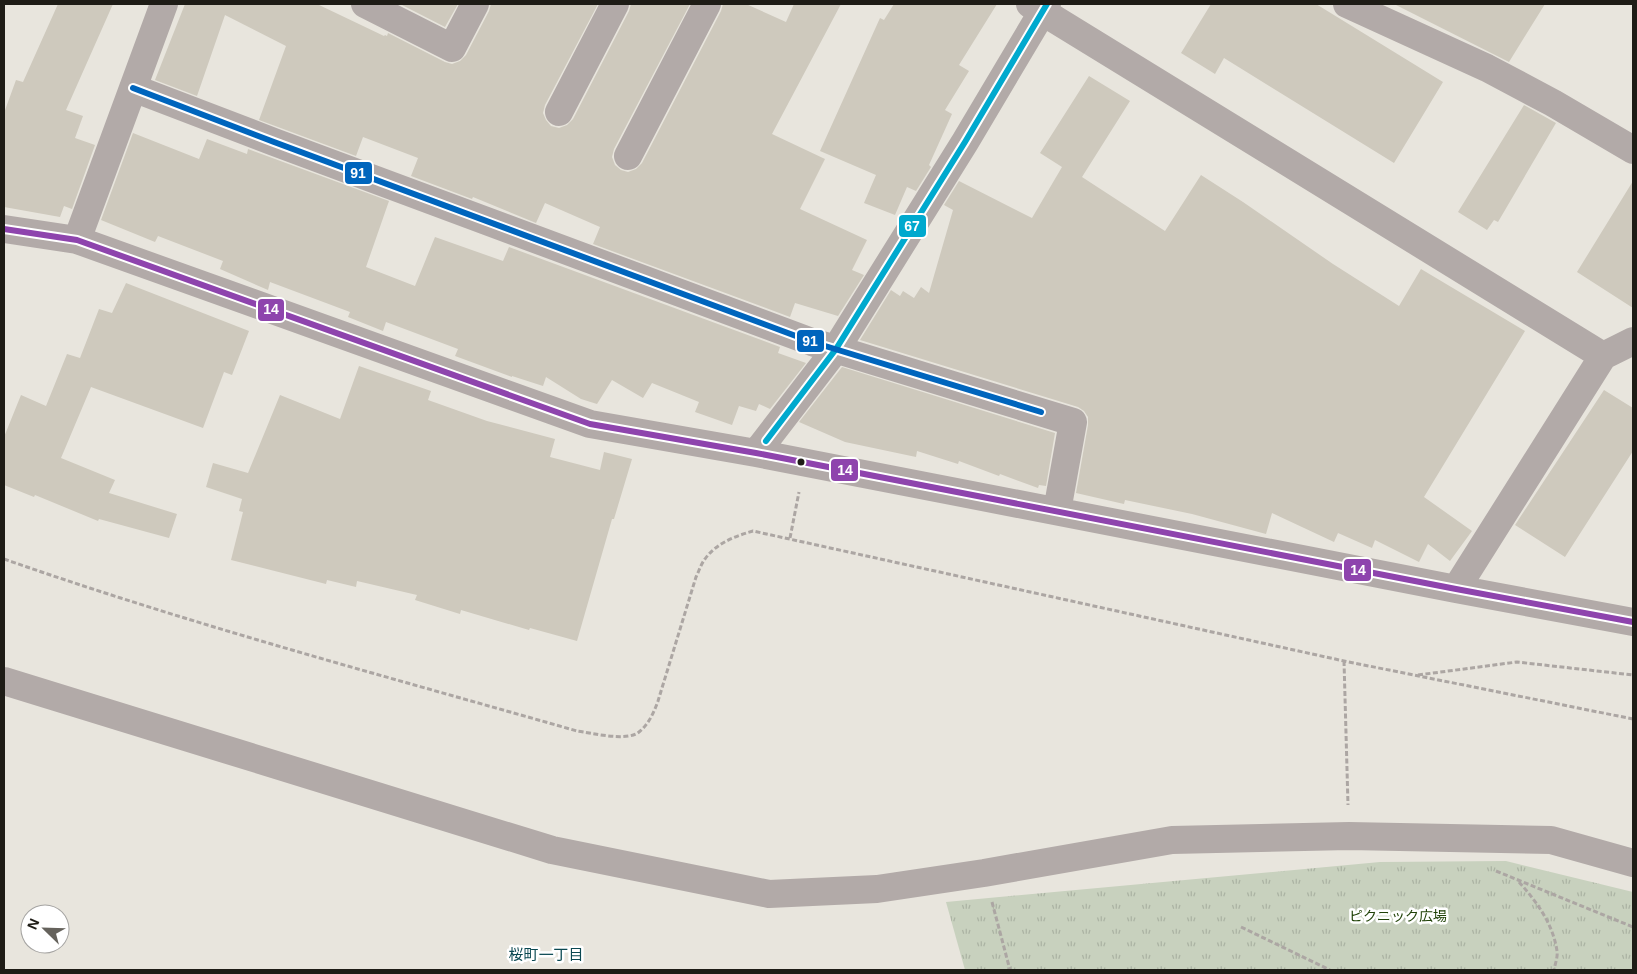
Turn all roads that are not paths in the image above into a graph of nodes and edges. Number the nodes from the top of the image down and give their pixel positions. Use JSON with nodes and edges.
{"nodes":[{"id":1,"x":164,"y":4,"type":"edge"},
{"id":2,"x":365,"y":4,"type":"edge"},
{"id":3,"x":475,"y":4,"type":"edge"},
{"id":4,"x":615,"y":4,"type":"edge"},
{"id":5,"x":708,"y":4,"type":"edge"},
{"id":6,"x":1348,"y":4,"type":"edge"},
{"id":7,"x":1040,"y":6,"type":"edge"},
{"id":8,"x":133,"y":88,"type":"junction"},
{"id":9,"x":559,"y":112,"type":"dead end"},
{"id":10,"x":1633,"y":150,"type":"edge"},
{"id":11,"x":628,"y":156,"type":"dead end"},
{"id":12,"x":4,"y":229,"type":"edge"},
{"id":13,"x":77,"y":240,"type":"junction"},
{"id":14,"x":1633,"y":341,"type":"edge"},
{"id":15,"x":836,"y":349,"type":"junction"},
{"id":16,"x":1604,"y":356,"type":"junction"},
{"id":17,"x":756,"y":453,"type":"junction"},
{"id":18,"x":1057,"y":511,"type":"junction"},
{"id":19,"x":1456,"y":589,"type":"junction"},
{"id":20,"x":1633,"y":622,"type":"edge"},
{"id":21,"x":4,"y":681,"type":"edge"},
{"id":22,"x":1633,"y":863,"type":"edge"}],
"edges":[{"from":1,"to":8,"type":"street"},
{"from":2,"to":3,"type":"street"},
{"from":4,"to":9,"type":"street"},
{"from":5,"to":11,"type":"street"},
{"from":6,"to":10,"type":"street"},
{"from":7,"to":15,"type":"street"},
{"from":7,"to":16,"type":"street"},
{"from":8,"to":13,"type":"street"},
{"from":8,"to":15,"type":"street"},
{"from":12,"to":13,"type":"street"},
{"from":13,"to":17,"type":"street"},
{"from":14,"to":16,"type":"street"},
{"from":15,"to":17,"type":"street"},
{"from":15,"to":18,"type":"street"},
{"from":16,"to":19,"type":"street"},
{"from":17,"to":18,"type":"street"},
{"from":18,"to":19,"type":"street"},
{"from":19,"to":20,"type":"street"},
{"from":21,"to":22,"type":"street"}]}
